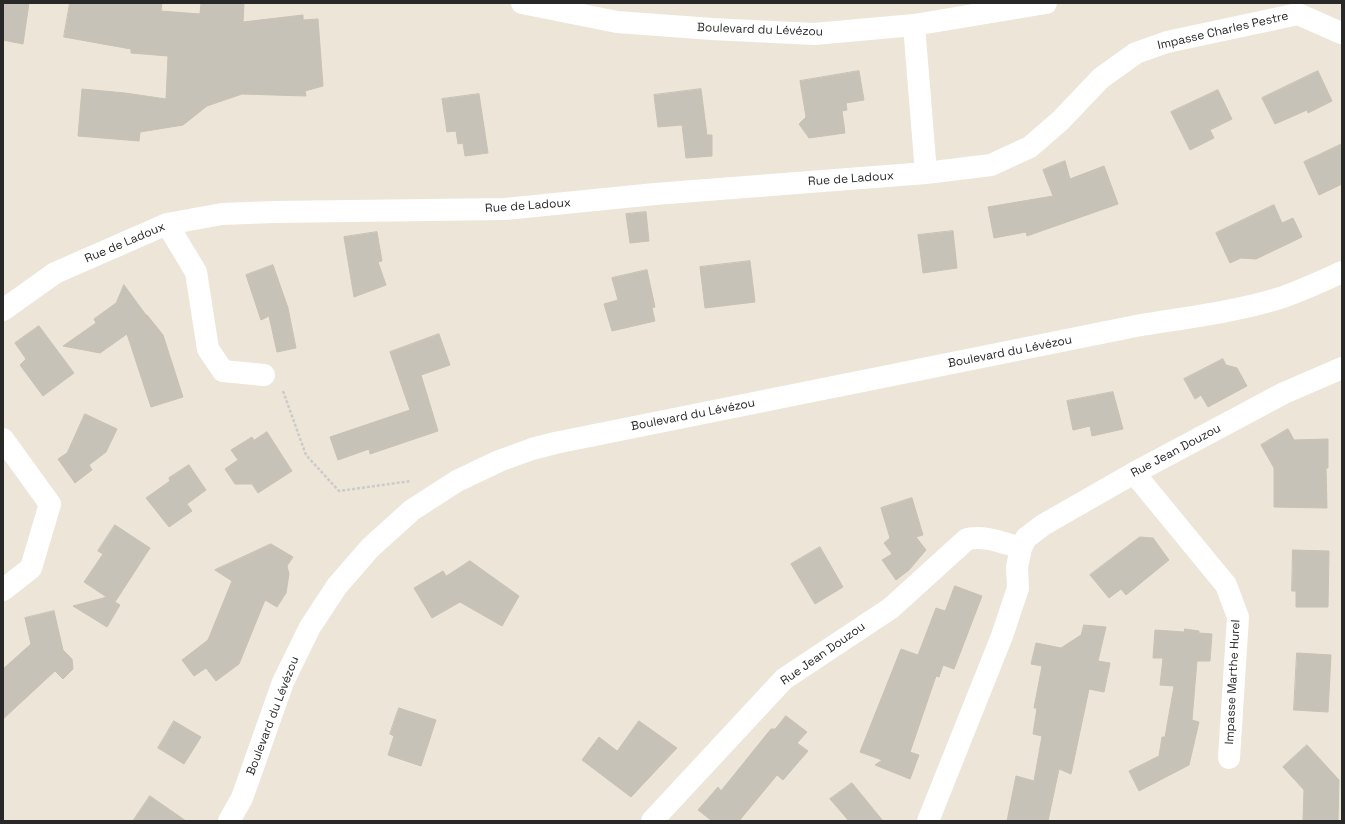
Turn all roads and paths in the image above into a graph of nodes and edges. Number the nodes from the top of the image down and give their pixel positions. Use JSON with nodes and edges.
{"nodes":[{"id":1,"x":522,"y":3,"type":"edge"},
{"id":2,"x":1046,"y":3,"type":"edge"},
{"id":3,"x":914,"y":25,"type":"junction"},
{"id":4,"x":1341,"y":32,"type":"edge"},
{"id":5,"x":926,"y":173,"type":"junction"},
{"id":6,"x":167,"y":224,"type":"junction"},
{"id":7,"x":1342,"y":272,"type":"edge"},
{"id":8,"x":3,"y":310,"type":"edge"},
{"id":9,"x":1342,"y":368,"type":"edge"},
{"id":10,"x":264,"y":375,"type":"dead end"},
{"id":11,"x":282,"y":390,"type":"dead end"},
{"id":12,"x":3,"y":440,"type":"edge"},
{"id":13,"x":1134,"y":473,"type":"junction"},
{"id":14,"x":412,"y":481,"type":"dead end"},
{"id":15,"x":1021,"y":548,"type":"junction"},
{"id":16,"x":3,"y":590,"type":"edge"},
{"id":17,"x":1229,"y":758,"type":"dead end"},
{"id":18,"x":229,"y":821,"type":"edge"},
{"id":19,"x":652,"y":821,"type":"edge"},
{"id":20,"x":928,"y":821,"type":"edge"}],
"edges":[{"from":1,"to":3,"type":"street","name":"Boulevard du Lévézou"},
{"from":2,"to":3,"type":"street","name":"Boulevard du Lévézou"},
{"from":3,"to":5,"type":"street"},
{"from":4,"to":5,"type":"street","name":"Impasse Charles Pestre"},
{"from":5,"to":6,"type":"street","name":"Rue de Ladoux"},
{"from":6,"to":8,"type":"street","name":"Rue de Ladoux"},
{"from":6,"to":10,"type":"street"},
{"from":7,"to":18,"type":"street","name":"Boulevard du Lévézou"},
{"from":9,"to":13,"type":"street","name":"Rue Jean Douzou"},
{"from":11,"to":14,"type":"path"},
{"from":12,"to":16,"type":"street"},
{"from":13,"to":15,"type":"street","name":"Rue Jean Douzou"},
{"from":13,"to":17,"type":"street","name":"Impasse Marthe Hurel"},
{"from":15,"to":19,"type":"street","name":"Rue Jean Douzou"},
{"from":15,"to":20,"type":"street","name":"Rue Jean Douzou"}]}
